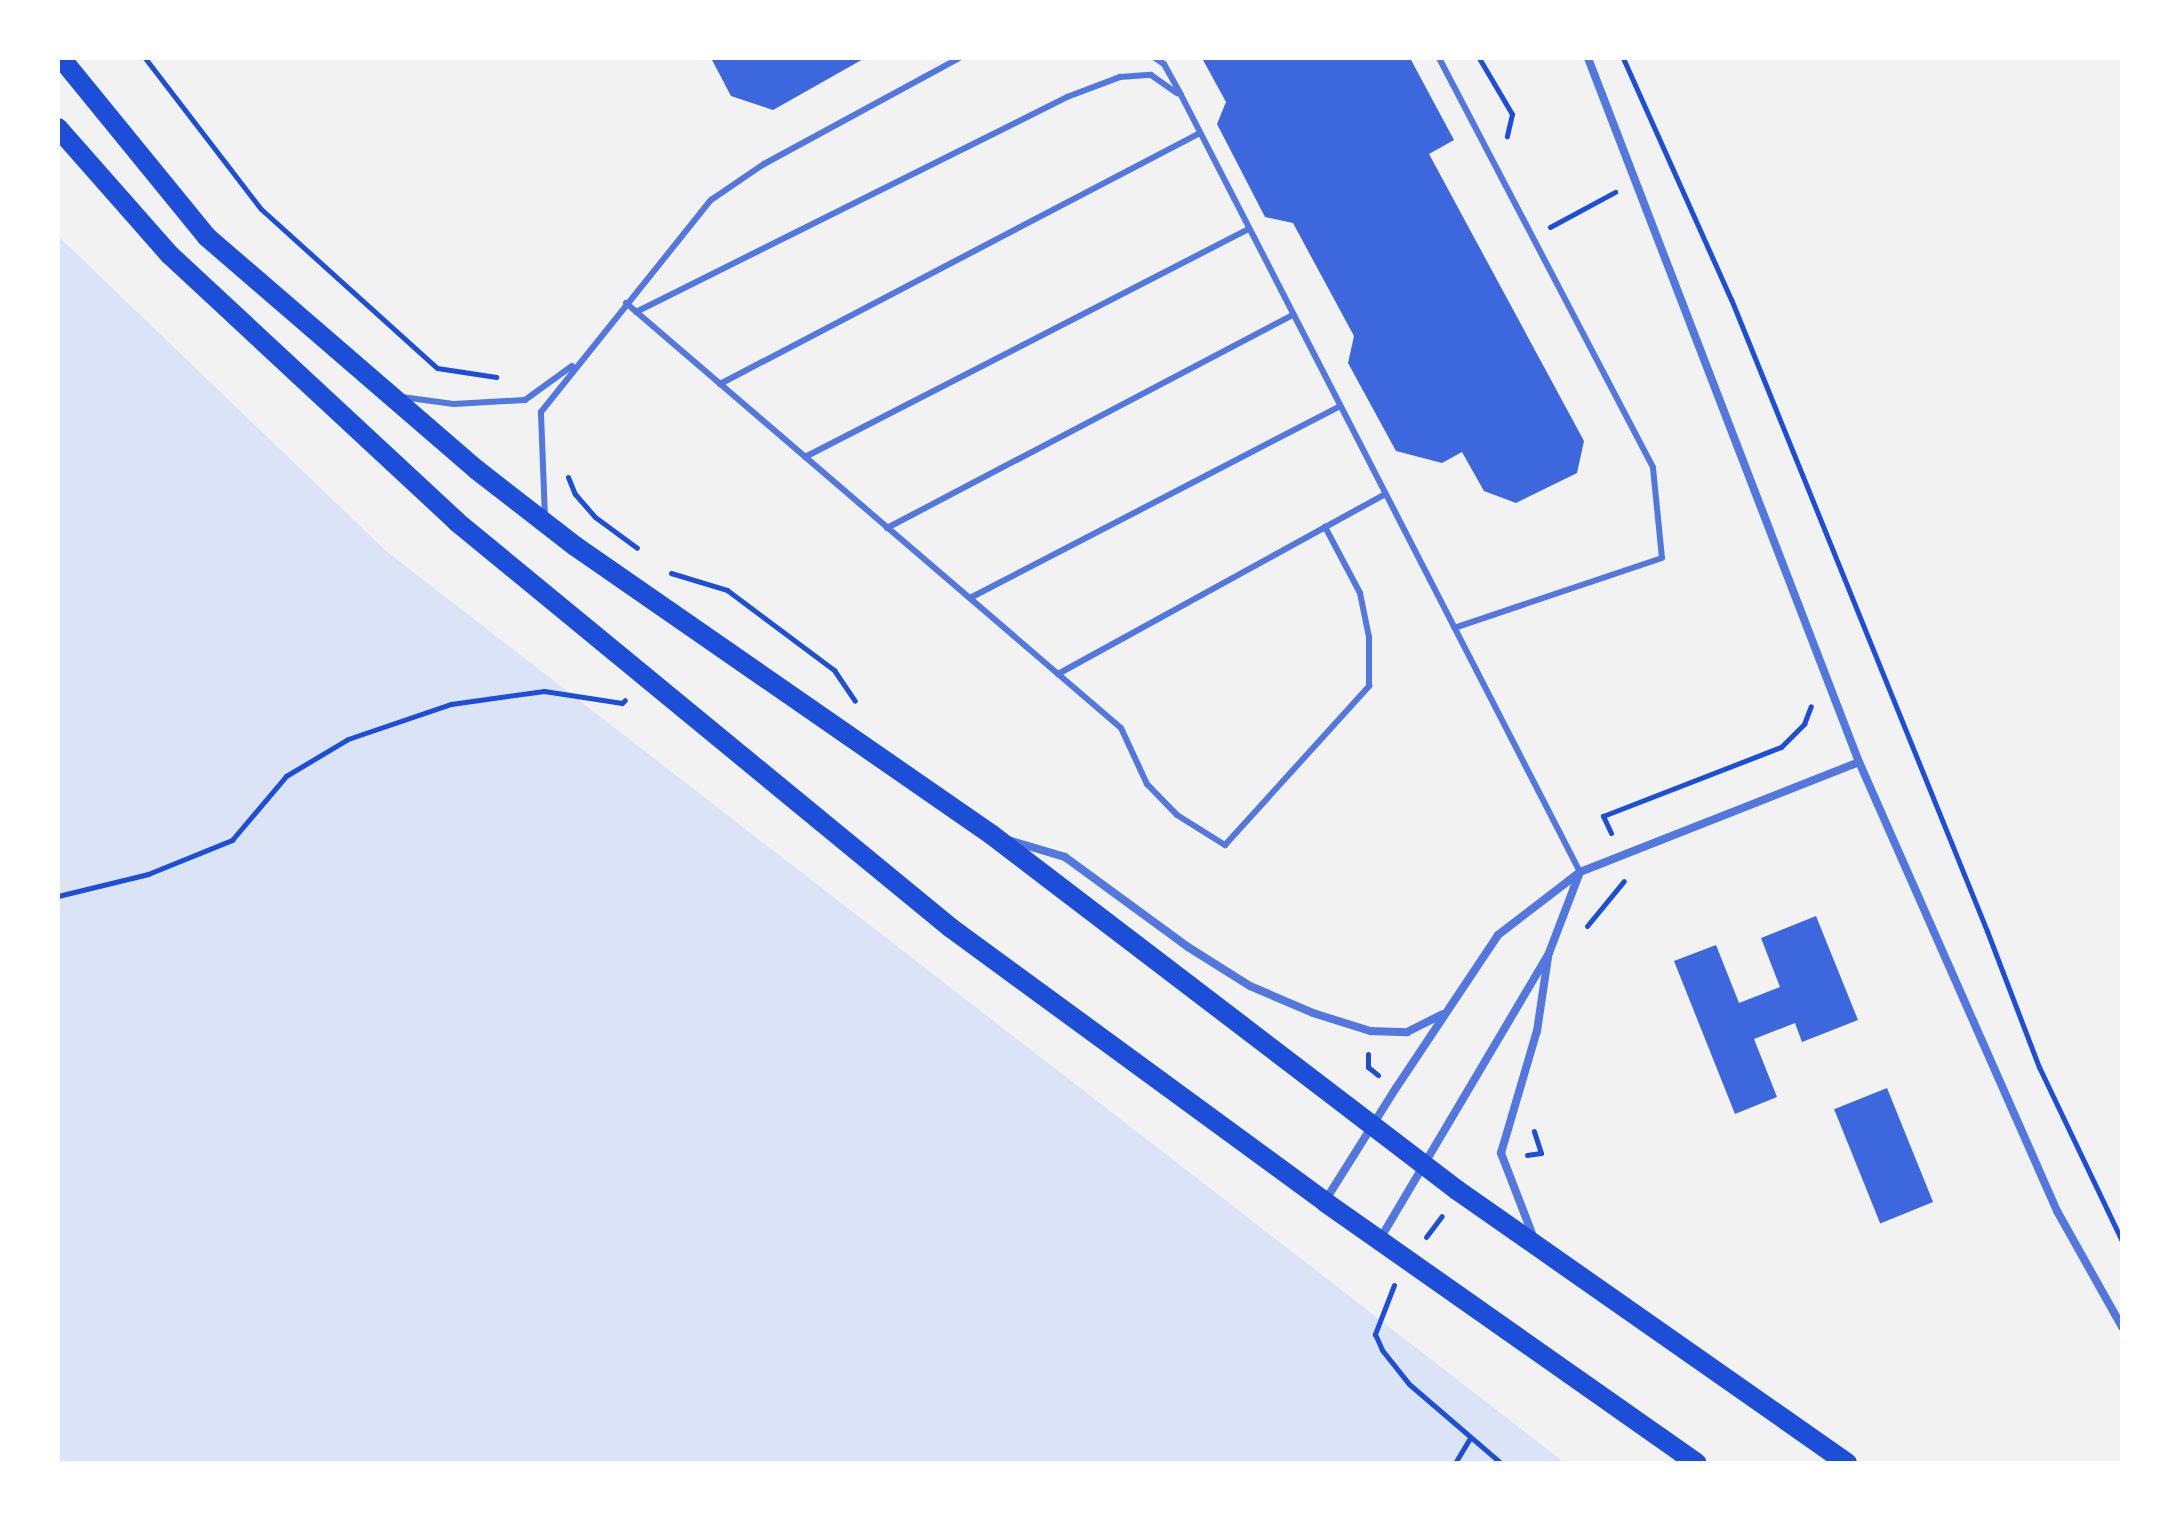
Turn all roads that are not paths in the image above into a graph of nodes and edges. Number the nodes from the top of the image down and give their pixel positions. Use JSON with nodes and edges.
{"nodes":[{"id":1,"x":61,"y":58,"type":"edge"},
{"id":2,"x":959,"y":58,"type":"edge"},
{"id":3,"x":1155,"y":58,"type":"edge"},
{"id":4,"x":1439,"y":58,"type":"edge"},
{"id":5,"x":1588,"y":58,"type":"edge"},
{"id":6,"x":1181,"y":95,"type":"junction"},
{"id":7,"x":58,"y":128,"type":"edge"},
{"id":8,"x":1200,"y":133,"type":"junction"},
{"id":9,"x":1249,"y":229,"type":"junction"},
{"id":10,"x":626,"y":303,"type":"junction"},
{"id":11,"x":636,"y":312,"type":"junction"},
{"id":12,"x":1293,"y":315,"type":"junction"},
{"id":13,"x":578,"y":362,"type":"junction"},
{"id":14,"x":720,"y":384,"type":"junction"},
{"id":15,"x":389,"y":395,"type":"junction"},
{"id":16,"x":1340,"y":406,"type":"junction"},
{"id":17,"x":805,"y":457,"type":"junction"},
{"id":18,"x":1385,"y":494,"type":"junction"},
{"id":19,"x":545,"y":522,"type":"junction"},
{"id":20,"x":1325,"y":527,"type":"junction"},
{"id":21,"x":887,"y":528,"type":"junction"},
{"id":22,"x":970,"y":598,"type":"junction"},
{"id":23,"x":1454,"y":628,"type":"junction"},
{"id":24,"x":1058,"y":674,"type":"junction"},
{"id":25,"x":1859,"y":762,"type":"junction"},
{"id":26,"x":992,"y":835,"type":"junction"},
{"id":27,"x":1580,"y":872,"type":"junction"},
{"id":28,"x":1549,"y":953,"type":"junction"},
{"id":29,"x":1447,"y":1012,"type":"junction"},
{"id":30,"x":1372,"y":1126,"type":"junction"},
{"id":31,"x":1423,"y":1163,"type":"junction"},
{"id":32,"x":1325,"y":1202,"type":"junction"},
{"id":33,"x":1379,"y":1241,"type":"junction"},
{"id":34,"x":1538,"y":1248,"type":"junction"},
{"id":35,"x":2122,"y":1327,"type":"edge"},
{"id":36,"x":1697,"y":1463,"type":"edge"},
{"id":37,"x":1847,"y":1463,"type":"edge"}],
"edges":[{"from":1,"to":15,"type":"main road"},
{"from":2,"to":10,"type":"lane"},
{"from":3,"to":6,"type":"lane"},
{"from":4,"to":23,"type":"lane"},
{"from":5,"to":25,"type":"street"},
{"from":6,"to":8,"type":"lane"},
{"from":6,"to":11,"type":"lane"},
{"from":7,"to":32,"type":"main road"},
{"from":8,"to":9,"type":"lane"},
{"from":8,"to":14,"type":"lane"},
{"from":9,"to":12,"type":"lane"},
{"from":9,"to":17,"type":"lane"},
{"from":10,"to":11,"type":"lane"},
{"from":10,"to":13,"type":"lane"},
{"from":11,"to":14,"type":"lane"},
{"from":12,"to":16,"type":"lane"},
{"from":12,"to":21,"type":"lane"},
{"from":13,"to":15,"type":"lane"},
{"from":13,"to":19,"type":"lane"},
{"from":14,"to":17,"type":"lane"},
{"from":15,"to":19,"type":"main road"},
{"from":16,"to":18,"type":"lane"},
{"from":16,"to":22,"type":"lane"},
{"from":17,"to":21,"type":"lane"},
{"from":18,"to":20,"type":"lane"},
{"from":18,"to":23,"type":"lane"},
{"from":19,"to":26,"type":"main road"},
{"from":20,"to":24,"type":"lane"},
{"from":20,"to":24,"type":"lane"},
{"from":21,"to":22,"type":"lane"},
{"from":22,"to":24,"type":"lane"},
{"from":23,"to":27,"type":"lane"},
{"from":25,"to":27,"type":"street"},
{"from":25,"to":35,"type":"street"},
{"from":26,"to":29,"type":"street"},
{"from":26,"to":30,"type":"main road"},
{"from":27,"to":28,"type":"street"},
{"from":27,"to":29,"type":"street"},
{"from":28,"to":31,"type":"street"},
{"from":28,"to":34,"type":"street"},
{"from":29,"to":30,"type":"street"},
{"from":30,"to":31,"type":"main road"},
{"from":30,"to":32,"type":"street"},
{"from":31,"to":33,"type":"street"},
{"from":31,"to":34,"type":"main road"},
{"from":32,"to":33,"type":"main road"},
{"from":33,"to":36,"type":"main road"},
{"from":34,"to":37,"type":"main road"}]}
